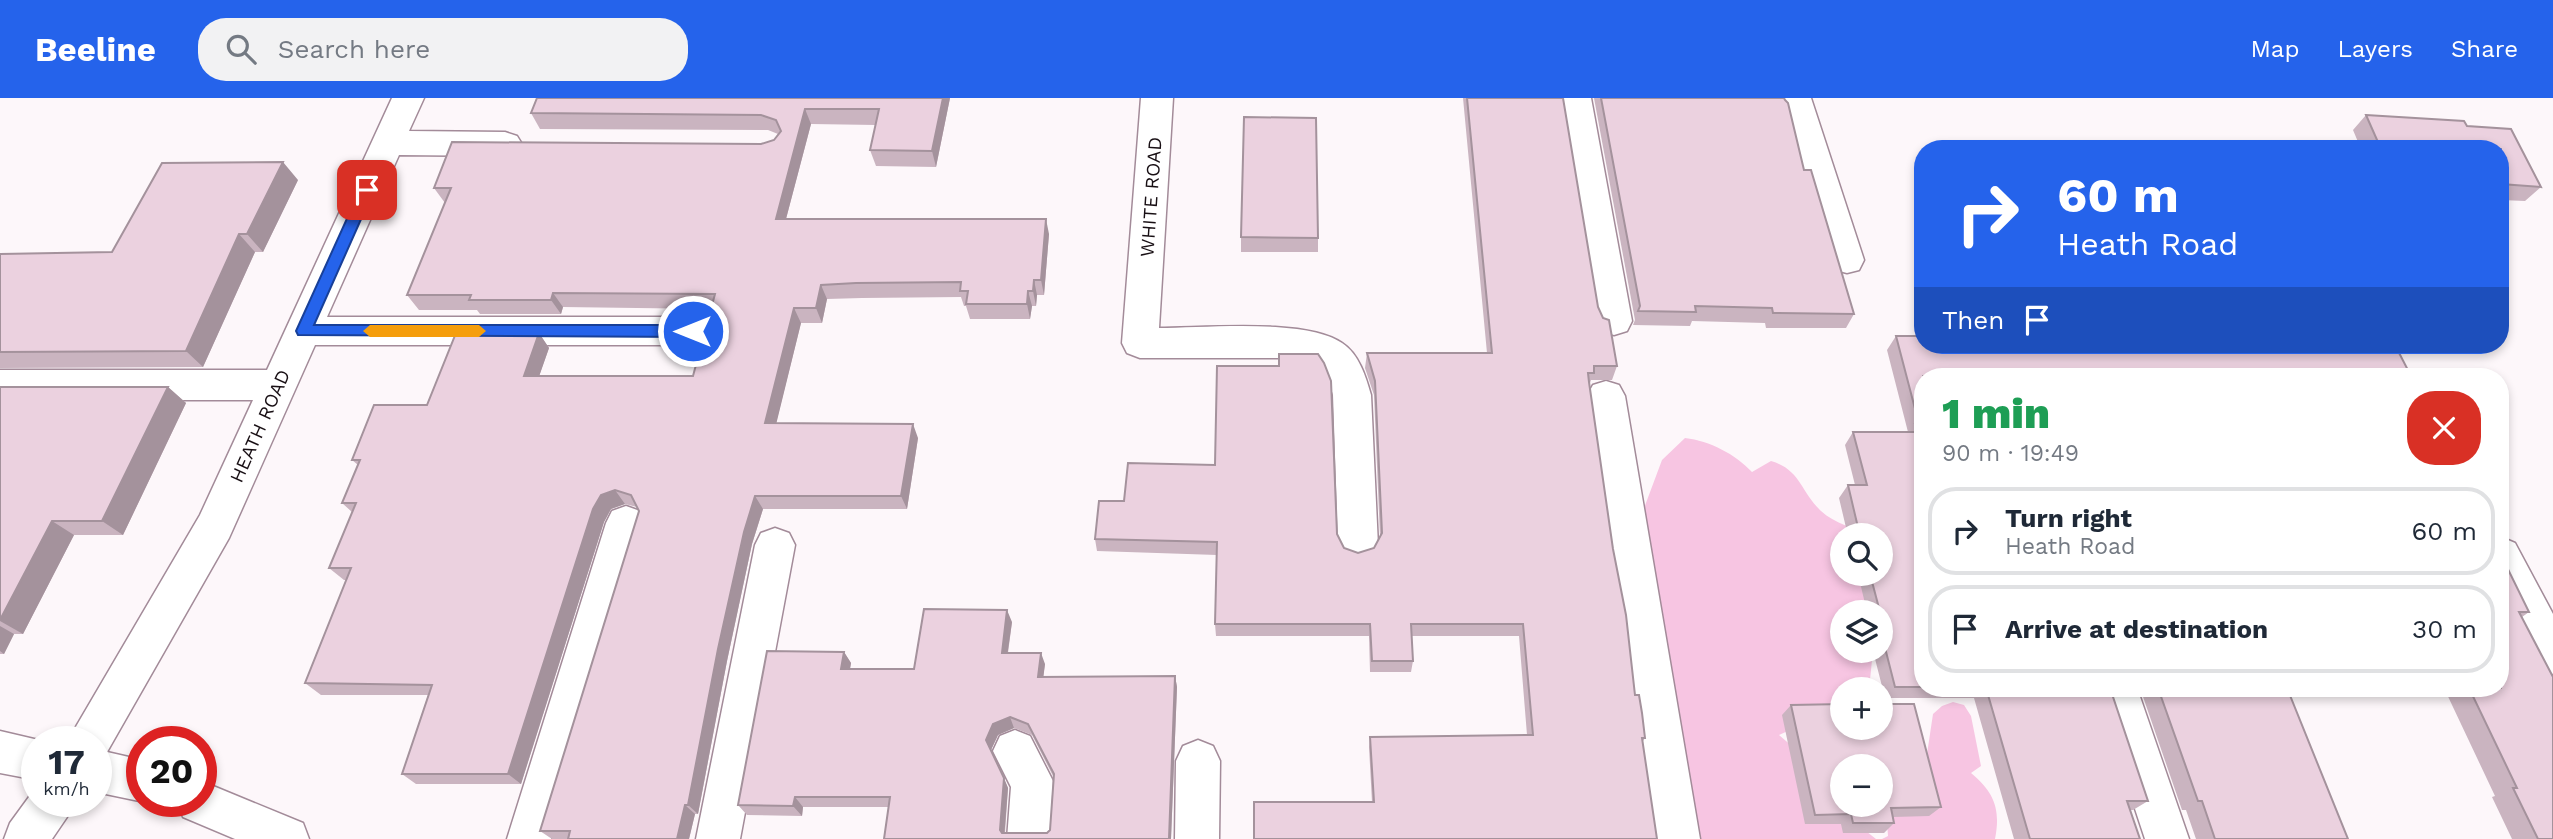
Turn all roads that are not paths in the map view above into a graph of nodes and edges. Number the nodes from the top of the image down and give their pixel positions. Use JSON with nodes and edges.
{"nodes":[{"id":1,"x":408,"y":98,"type":"edge"},
{"id":2,"x":1157,"y":98,"type":"edge"},
{"id":3,"x":1575,"y":98,"type":"edge"},
{"id":4,"x":1795,"y":98,"type":"edge"},
{"id":5,"x":388,"y":144,"type":"junction"},
{"id":6,"x":537,"y":144,"type":"edge"},
{"id":7,"x":1847,"y":260,"type":"dead end"},
{"id":8,"x":1614,"y":321,"type":"dead end"},
{"id":9,"x":303,"y":331,"type":"junction"},
{"id":10,"x":693,"y":331,"type":"dead end"},
{"id":11,"x":0,"y":385,"type":"edge"},
{"id":12,"x":278,"y":385,"type":"junction"},
{"id":13,"x":1606,"y":396,"type":"dead end"},
{"id":14,"x":626,"y":523,"type":"dead end"},
{"id":15,"x":775,"y":545,"type":"dead end"},
{"id":16,"x":1358,"y":546,"type":"dead end"},
{"id":17,"x":2509,"y":570,"type":"edge"},
{"id":18,"x":2553,"y":655,"type":"edge"},
{"id":19,"x":2119,"y":697,"type":"edge"},
{"id":20,"x":98,"y":726,"type":"edge"},
{"id":21,"x":1015,"y":751,"type":"dead end"},
{"id":22,"x":0,"y":752,"type":"edge"},
{"id":23,"x":21,"y":756,"type":"edge"},
{"id":24,"x":1198,"y":761,"type":"dead end"},
{"id":25,"x":217,"y":809,"type":"edge"},
{"id":26,"x":41,"y":817,"type":"edge"},
{"id":27,"x":26,"y":839,"type":"edge"},
{"id":28,"x":287,"y":839,"type":"edge"},
{"id":29,"x":529,"y":839,"type":"edge"},
{"id":30,"x":718,"y":839,"type":"edge"},
{"id":31,"x":1029,"y":839,"type":"edge"},
{"id":32,"x":1197,"y":839,"type":"edge"},
{"id":33,"x":1678,"y":839,"type":"edge"},
{"id":34,"x":2167,"y":839,"type":"edge"}],
"edges":[{"from":1,"to":5,"type":"street","name":"HEATH ROAD"},
{"from":2,"to":16,"type":"street","name":"WHITE ROAD"},
{"from":3,"to":8,"type":"street"},
{"from":4,"to":7,"type":"street"},
{"from":5,"to":6,"type":"street"},
{"from":5,"to":9,"type":"street","name":"HEATH ROAD"},
{"from":9,"to":10,"type":"street"},
{"from":9,"to":12,"type":"street","name":"HEATH ROAD"},
{"from":11,"to":12,"type":"street"},
{"from":12,"to":20,"type":"street","name":"HEATH ROAD"},
{"from":13,"to":33,"type":"street"},
{"from":14,"to":29,"type":"street"},
{"from":15,"to":30,"type":"street"},
{"from":17,"to":18,"type":"street"},
{"from":19,"to":34,"type":"street"},
{"from":21,"to":31,"type":"street"},
{"from":22,"to":23,"type":"street"},
{"from":24,"to":32,"type":"street"},
{"from":25,"to":28,"type":"street"},
{"from":26,"to":27,"type":"street"}]}
